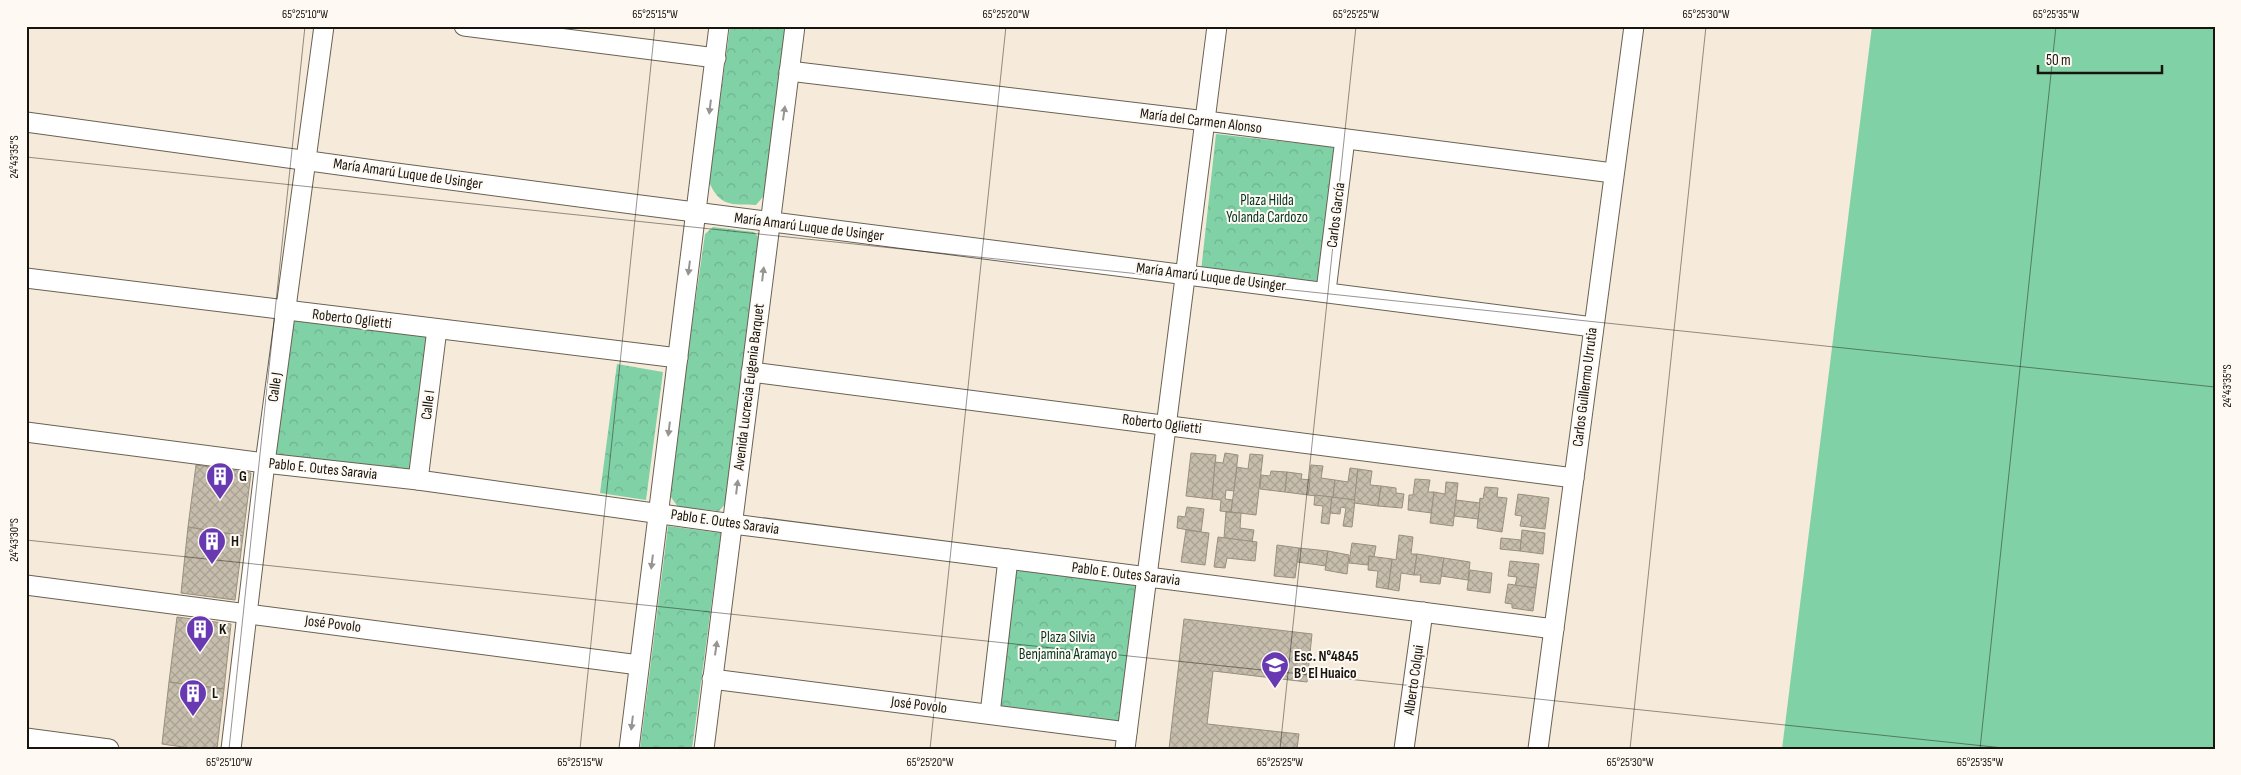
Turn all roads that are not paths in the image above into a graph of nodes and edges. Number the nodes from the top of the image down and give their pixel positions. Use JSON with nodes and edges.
{"nodes":[{"id":1,"x":324,"y":26,"type":"edge"},
{"id":2,"x":464,"y":26,"type":"edge"},
{"id":3,"x":719,"y":26,"type":"edge"},
{"id":4,"x":795,"y":26,"type":"edge"},
{"id":5,"x":1217,"y":26,"type":"edge"},
{"id":6,"x":1634,"y":26,"type":"edge"},
{"id":7,"x":716,"y":58,"type":"junction"},
{"id":8,"x":789,"y":70,"type":"junction"},
{"id":9,"x":1206,"y":121,"type":"junction"},
{"id":10,"x":26,"y":122,"type":"edge"},
{"id":11,"x":1346,"y":139,"type":"junction"},
{"id":12,"x":305,"y":160,"type":"junction"},
{"id":13,"x":1613,"y":173,"type":"junction"},
{"id":14,"x":697,"y":213,"type":"junction"},
{"id":15,"x":769,"y":221,"type":"junction"},
{"id":16,"x":1186,"y":275,"type":"junction"},
{"id":17,"x":26,"y":278,"type":"edge"},
{"id":18,"x":1326,"y":291,"type":"junction"},
{"id":19,"x":285,"y":312,"type":"junction"},
{"id":20,"x":1593,"y":327,"type":"junction"},
{"id":21,"x":438,"y":330,"type":"junction"},
{"id":22,"x":678,"y":358,"type":"junction"},
{"id":23,"x":751,"y":372,"type":"junction"},
{"id":24,"x":1167,"y":425,"type":"junction"},
{"id":25,"x":26,"y":432,"type":"edge"},
{"id":26,"x":265,"y":463,"type":"junction"},
{"id":27,"x":1574,"y":478,"type":"junction"},
{"id":28,"x":418,"y":480,"type":"junction"},
{"id":29,"x":658,"y":514,"type":"junction"},
{"id":30,"x":733,"y":524,"type":"junction"},
{"id":31,"x":1008,"y":559,"type":"junction"},
{"id":32,"x":1147,"y":577,"type":"junction"},
{"id":33,"x":26,"y":585,"type":"edge"},
{"id":34,"x":1423,"y":612,"type":"junction"},
{"id":35,"x":247,"y":613,"type":"junction"},
{"id":36,"x":1554,"y":629,"type":"junction"},
{"id":37,"x":639,"y":664,"type":"junction"},
{"id":38,"x":712,"y":679,"type":"junction"},
{"id":39,"x":990,"y":714,"type":"junction"},
{"id":40,"x":26,"y":738,"type":"edge"},
{"id":41,"x":1126,"y":741,"type":"edge"},
{"id":42,"x":109,"y":749,"type":"edge"},
{"id":43,"x":231,"y":749,"type":"edge"},
{"id":44,"x":629,"y":749,"type":"edge"},
{"id":45,"x":704,"y":749,"type":"edge"},
{"id":46,"x":1404,"y":749,"type":"edge"},
{"id":47,"x":1538,"y":749,"type":"edge"}],
"edges":[{"from":1,"to":12,"type":"street","name":"Calle J"},
{"from":2,"to":7,"type":"street"},
{"from":3,"to":7,"type":"street"},
{"from":4,"to":8,"type":"street","name":"Avenida Lucrecia Eugenia Barquet"},
{"from":5,"to":9,"type":"street"},
{"from":6,"to":13,"type":"street","name":"Carlos Guillermo Urrutia"},
{"from":7,"to":14,"type":"street","one_way":true},
{"from":8,"to":9,"type":"street","name":"María del Carmen Alonso"},
{"from":15,"to":8,"type":"street","name":"Avenida Lucrecia Eugenia Barquet","one_way":true},
{"from":9,"to":11,"type":"street","name":"María del Carmen Alonso"},
{"from":9,"to":16,"type":"street"},
{"from":10,"to":12,"type":"street","name":"María Amarú Luque de Usinger"},
{"from":11,"to":13,"type":"street","name":"María del Carmen Alonso"},
{"from":11,"to":18,"type":"street","name":"Carlos García"},
{"from":12,"to":14,"type":"street","name":"María Amarú Luque de Usinger"},
{"from":12,"to":19,"type":"street","name":"Calle J"},
{"from":13,"to":20,"type":"street","name":"Carlos Guillermo Urrutia"},
{"from":14,"to":15,"type":"street","name":"María Amarú Luque de Usinger"},
{"from":14,"to":22,"type":"street","one_way":true},
{"from":15,"to":16,"type":"street","name":"María Amarú Luque de Usinger"},
{"from":23,"to":15,"type":"street","name":"Avenida Lucrecia Eugenia Barquet","one_way":true},
{"from":16,"to":18,"type":"street","name":"María Amarú Luque de Usinger"},
{"from":16,"to":24,"type":"street"},
{"from":17,"to":19,"type":"street","name":"Roberto Oglietti"},
{"from":18,"to":20,"type":"street","name":"María Amarú Luque de Usinger"},
{"from":19,"to":21,"type":"street","name":"Roberto Oglietti"},
{"from":19,"to":26,"type":"street","name":"Calle J"},
{"from":20,"to":27,"type":"street","name":"Carlos Guillermo Urrutia"},
{"from":21,"to":22,"type":"street","name":"Roberto Oglietti"},
{"from":21,"to":28,"type":"street","name":"Calle I"},
{"from":22,"to":29,"type":"street","one_way":true},
{"from":23,"to":24,"type":"street","name":"Roberto Oglietti"},
{"from":30,"to":23,"type":"street","name":"Avenida Lucrecia Eugenia Barquet","one_way":true},
{"from":24,"to":27,"type":"street","name":"Roberto Oglietti"},
{"from":24,"to":32,"type":"street"},
{"from":25,"to":26,"type":"street","name":"Pablo E. Outes Saravia"},
{"from":26,"to":28,"type":"street","name":"Pablo E. Outes Saravia"},
{"from":26,"to":35,"type":"street","name":"Calle J"},
{"from":27,"to":36,"type":"street","name":"Carlos Guillermo Urrutia"},
{"from":28,"to":29,"type":"street","name":"Pablo E. Outes Saravia"},
{"from":29,"to":30,"type":"street","name":"Pablo E. Outes Saravia"},
{"from":29,"to":37,"type":"street","one_way":true},
{"from":30,"to":31,"type":"street","name":"Pablo E. Outes Saravia"},
{"from":38,"to":30,"type":"street","name":"Avenida Lucrecia Eugenia Barquet","one_way":true},
{"from":31,"to":32,"type":"street","name":"Pablo E. Outes Saravia"},
{"from":31,"to":39,"type":"street"},
{"from":32,"to":34,"type":"street","name":"Pablo E. Outes Saravia"},
{"from":32,"to":41,"type":"street"},
{"from":33,"to":35,"type":"street","name":"José Povolo"},
{"from":34,"to":36,"type":"street","name":"Pablo E. Outes Saravia"},
{"from":34,"to":46,"type":"street","name":"Alberto Colqui"},
{"from":35,"to":37,"type":"street","name":"José Povolo"},
{"from":35,"to":43,"type":"street","name":"Calle J"},
{"from":36,"to":47,"type":"street","name":"Carlos Guillermo Urrutia"},
{"from":37,"to":44,"type":"street","one_way":true},
{"from":38,"to":39,"type":"street","name":"José Povolo"},
{"from":38,"to":45,"type":"street","name":"Avenida Lucrecia Eugenia Barquet"},
{"from":39,"to":41,"type":"street","name":"José Povolo"},
{"from":40,"to":42,"type":"street"}]}
